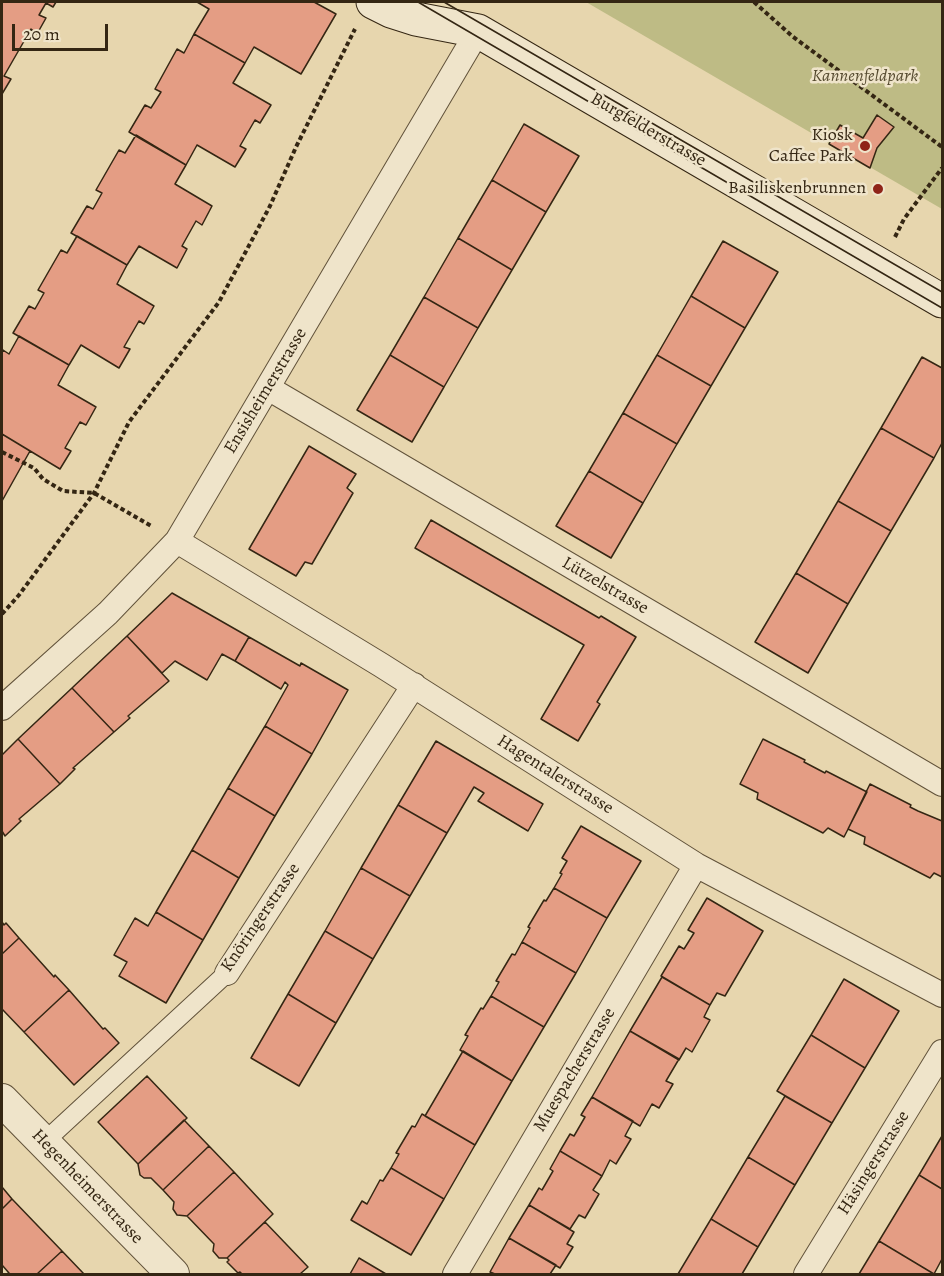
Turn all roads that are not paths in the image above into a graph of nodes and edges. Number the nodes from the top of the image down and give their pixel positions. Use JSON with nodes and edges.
{"nodes":[{"id":1,"x":452,"y":2,"type":"edge"},
{"id":2,"x":366,"y":12,"type":"edge"},
{"id":3,"x":478,"y":31,"type":"junction"},
{"id":4,"x":942,"y":301,"type":"edge"},
{"id":5,"x":268,"y":388,"type":"junction"},
{"id":6,"x":177,"y":541,"type":"junction"},
{"id":7,"x":414,"y":685,"type":"junction"},
{"id":8,"x":2,"y":708,"type":"edge"},
{"id":9,"x":942,"y":784,"type":"edge"},
{"id":10,"x":696,"y":865,"type":"junction"},
{"id":11,"x":227,"y":973,"type":"joint"},
{"id":12,"x":942,"y":995,"type":"edge"},
{"id":13,"x":942,"y":1052,"type":"edge"},
{"id":14,"x":2,"y":1100,"type":"edge"},
{"id":15,"x":44,"y":1143,"type":"junction"},
{"id":16,"x":173,"y":1275,"type":"edge"},
{"id":17,"x":454,"y":1275,"type":"edge"},
{"id":18,"x":806,"y":1275,"type":"edge"}],
"edges":[{"from":1,"to":3,"type":"main road","name":"Burgfelderstrasse"},
{"from":2,"to":3,"type":"main road","name":"Burgfelderstrasse"},
{"from":3,"to":4,"type":"main road","name":"Burgfelderstrasse"},
{"from":3,"to":5,"type":"street","name":"Ensisheimerstrasse"},
{"from":5,"to":6,"type":"street","name":"Ensisheimerstrasse"},
{"from":5,"to":9,"type":"street","name":"Lützelstrasse"},
{"from":6,"to":7,"type":"street","name":"Hagentalerstrasse"},
{"from":6,"to":8,"type":"street","name":"Ensisheimerstrasse"},
{"from":7,"to":10,"type":"street","name":"Hagentalerstrasse"},
{"from":7,"to":11,"type":"street","name":"Knöringerstrasse"},
{"from":10,"to":12,"type":"street","name":"Hagentalerstrasse"},
{"from":10,"to":17,"type":"street","name":"Muespacherstrasse"},
{"from":11,"to":15,"type":"street","name":"Knöringerstrasse"},
{"from":13,"to":18,"type":"street","name":"Häsingerstrasse"},
{"from":14,"to":15,"type":"street","name":"Hegenheimerstrasse"},
{"from":15,"to":16,"type":"street","name":"Hegenheimerstrasse"}]}
